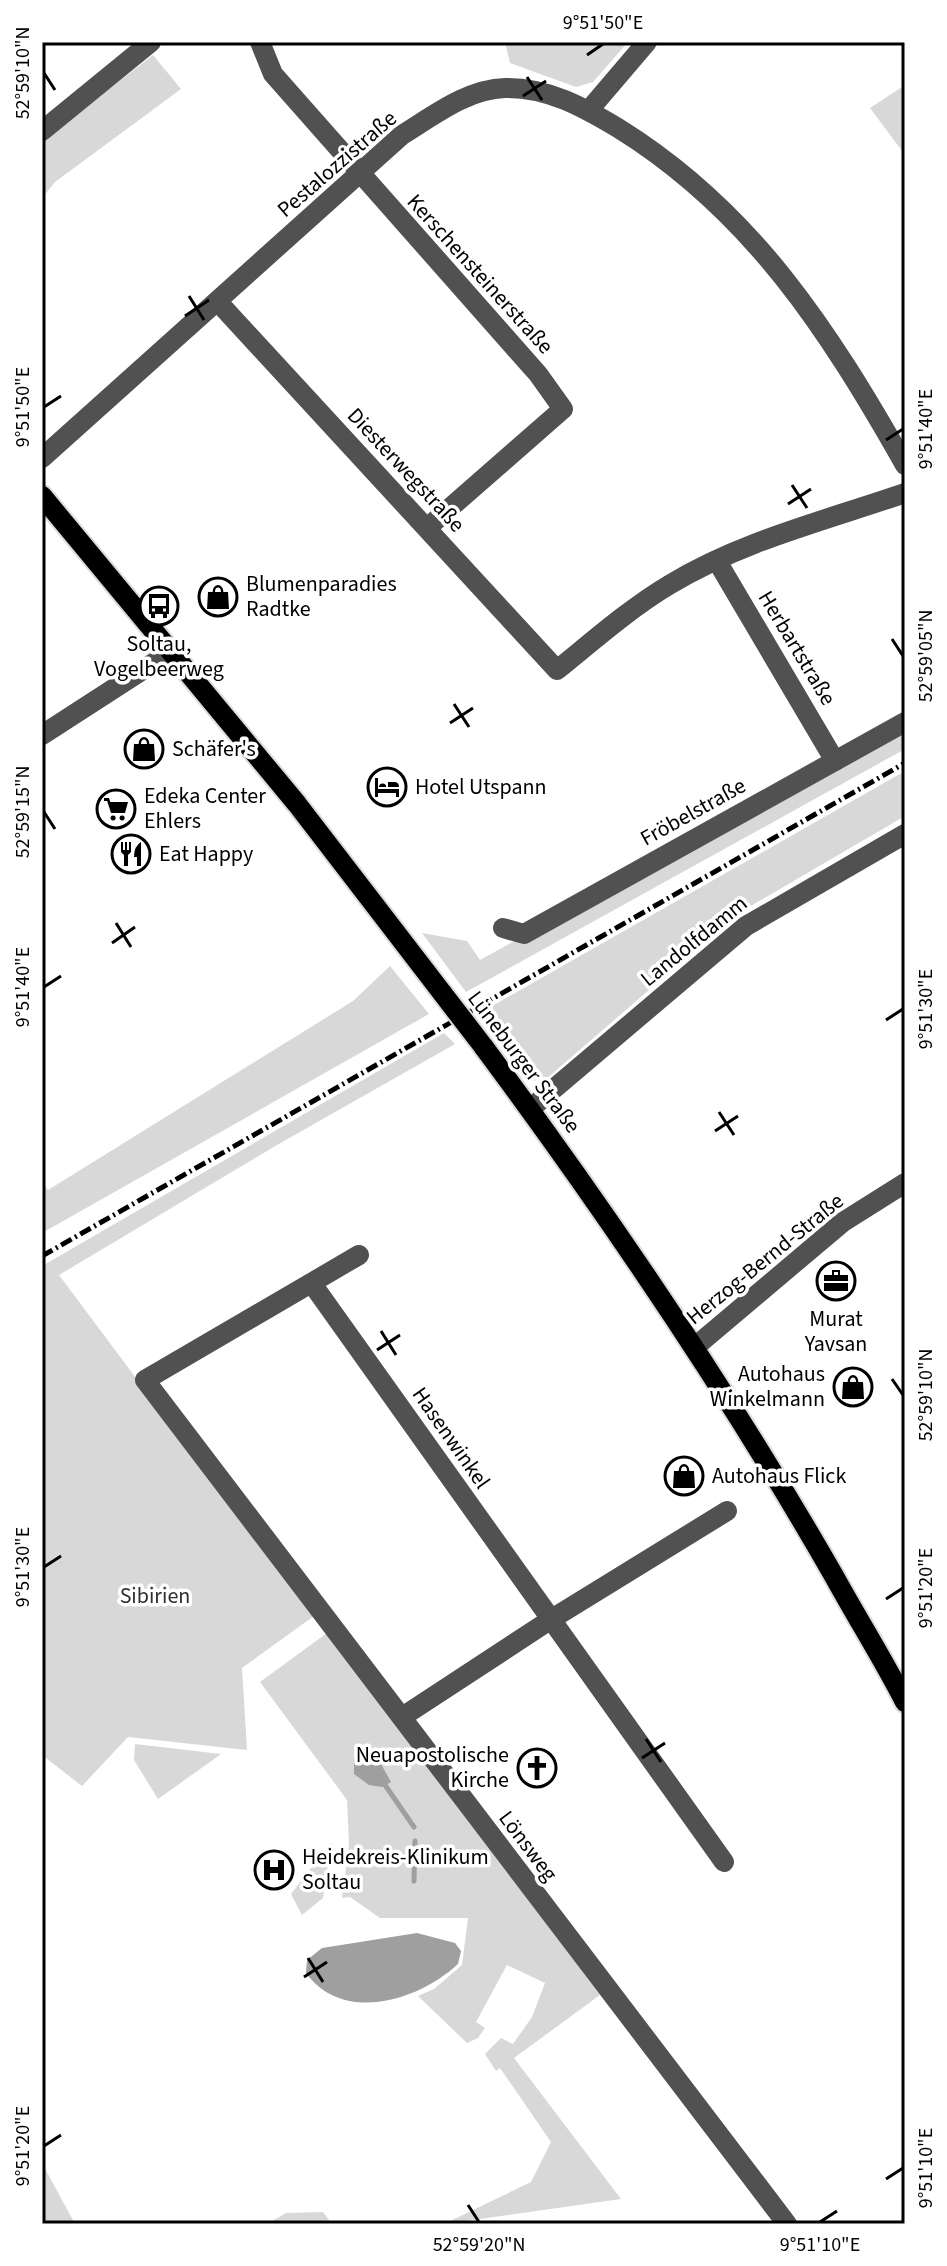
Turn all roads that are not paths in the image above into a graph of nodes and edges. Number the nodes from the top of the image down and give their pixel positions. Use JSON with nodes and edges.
{"nodes":[{"id":1,"x":151,"y":42,"type":"edge"},
{"id":2,"x":260,"y":42,"type":"edge"},
{"id":3,"x":647,"y":42,"type":"edge"},
{"id":4,"x":589,"y":110,"type":"junction"},
{"id":5,"x":42,"y":131,"type":"edge"},
{"id":6,"x":358,"y":173,"type":"junction"},
{"id":7,"x":219,"y":303,"type":"junction"},
{"id":8,"x":42,"y":458,"type":"edge"},
{"id":9,"x":905,"y":465,"type":"edge"},
{"id":10,"x":905,"y":493,"type":"edge"},
{"id":11,"x":42,"y":496,"type":"edge"},
{"id":12,"x":427,"y":528,"type":"junction"},
{"id":13,"x":717,"y":561,"type":"junction"},
{"id":14,"x":172,"y":651,"type":"junction"},
{"id":15,"x":905,"y":722,"type":"edge"},
{"id":16,"x":42,"y":735,"type":"edge"},
{"id":17,"x":835,"y":761,"type":"junction"},
{"id":18,"x":905,"y":834,"type":"edge"},
{"id":19,"x":503,"y":928,"type":"dead end"},
{"id":20,"x":530,"y":1109,"type":"junction"},
{"id":21,"x":905,"y":1183,"type":"edge"},
{"id":22,"x":359,"y":1255,"type":"dead end"},
{"id":23,"x":313,"y":1285,"type":"junction"},
{"id":24,"x":696,"y":1346,"type":"junction"},
{"id":25,"x":727,"y":1511,"type":"dead end"},
{"id":26,"x":550,"y":1620,"type":"junction"},
{"id":27,"x":905,"y":1702,"type":"edge"},
{"id":28,"x":402,"y":1717,"type":"junction"},
{"id":29,"x":724,"y":1862,"type":"dead end"},
{"id":30,"x":787,"y":2224,"type":"edge"}],
"edges":[{"from":1,"to":5,"type":"street"},
{"from":2,"to":6,"type":"street","name":"Kerschensteinerstraße"},
{"from":3,"to":4,"type":"street"},
{"from":4,"to":6,"type":"street","name":"Pestalozzistraße"},
{"from":4,"to":9,"type":"street","name":"Pestalozzistraße"},
{"from":6,"to":7,"type":"street","name":"Pestalozzistraße"},
{"from":6,"to":12,"type":"street","name":"Kerschensteinerstraße"},
{"from":7,"to":8,"type":"street","name":"Pestalozzistraße"},
{"from":7,"to":12,"type":"street","name":"Diesterwegstraße"},
{"from":10,"to":13,"type":"street"},
{"from":11,"to":14,"type":"main road","name":"Lüneburger Straße"},
{"from":12,"to":13,"type":"street","name":"Diesterwegstraße"},
{"from":13,"to":17,"type":"street","name":"Herbartstraße"},
{"from":14,"to":16,"type":"street"},
{"from":14,"to":20,"type":"main road","name":"Lüneburger Straße","bridge":true},
{"from":15,"to":17,"type":"street","name":"Fröbelstraße"},
{"from":17,"to":19,"type":"street","name":"Fröbelstraße"},
{"from":18,"to":20,"type":"street","name":"Landolfdamm"},
{"from":20,"to":24,"type":"main road","name":"Lüneburger Straße"},
{"from":21,"to":24,"type":"street","name":"Herzog-Bernd-Straße"},
{"from":22,"to":23,"type":"street"},
{"from":23,"to":26,"type":"street","name":"Hasenwinkel"},
{"from":23,"to":28,"type":"street","name":"Lönsweg"},
{"from":24,"to":27,"type":"main road","name":"Lüneburger Straße"},
{"from":25,"to":26,"type":"street"},
{"from":26,"to":28,"type":"street"},
{"from":26,"to":29,"type":"street","name":"Hasenwinkel"},
{"from":28,"to":30,"type":"street","name":"Lönsweg"}]}
